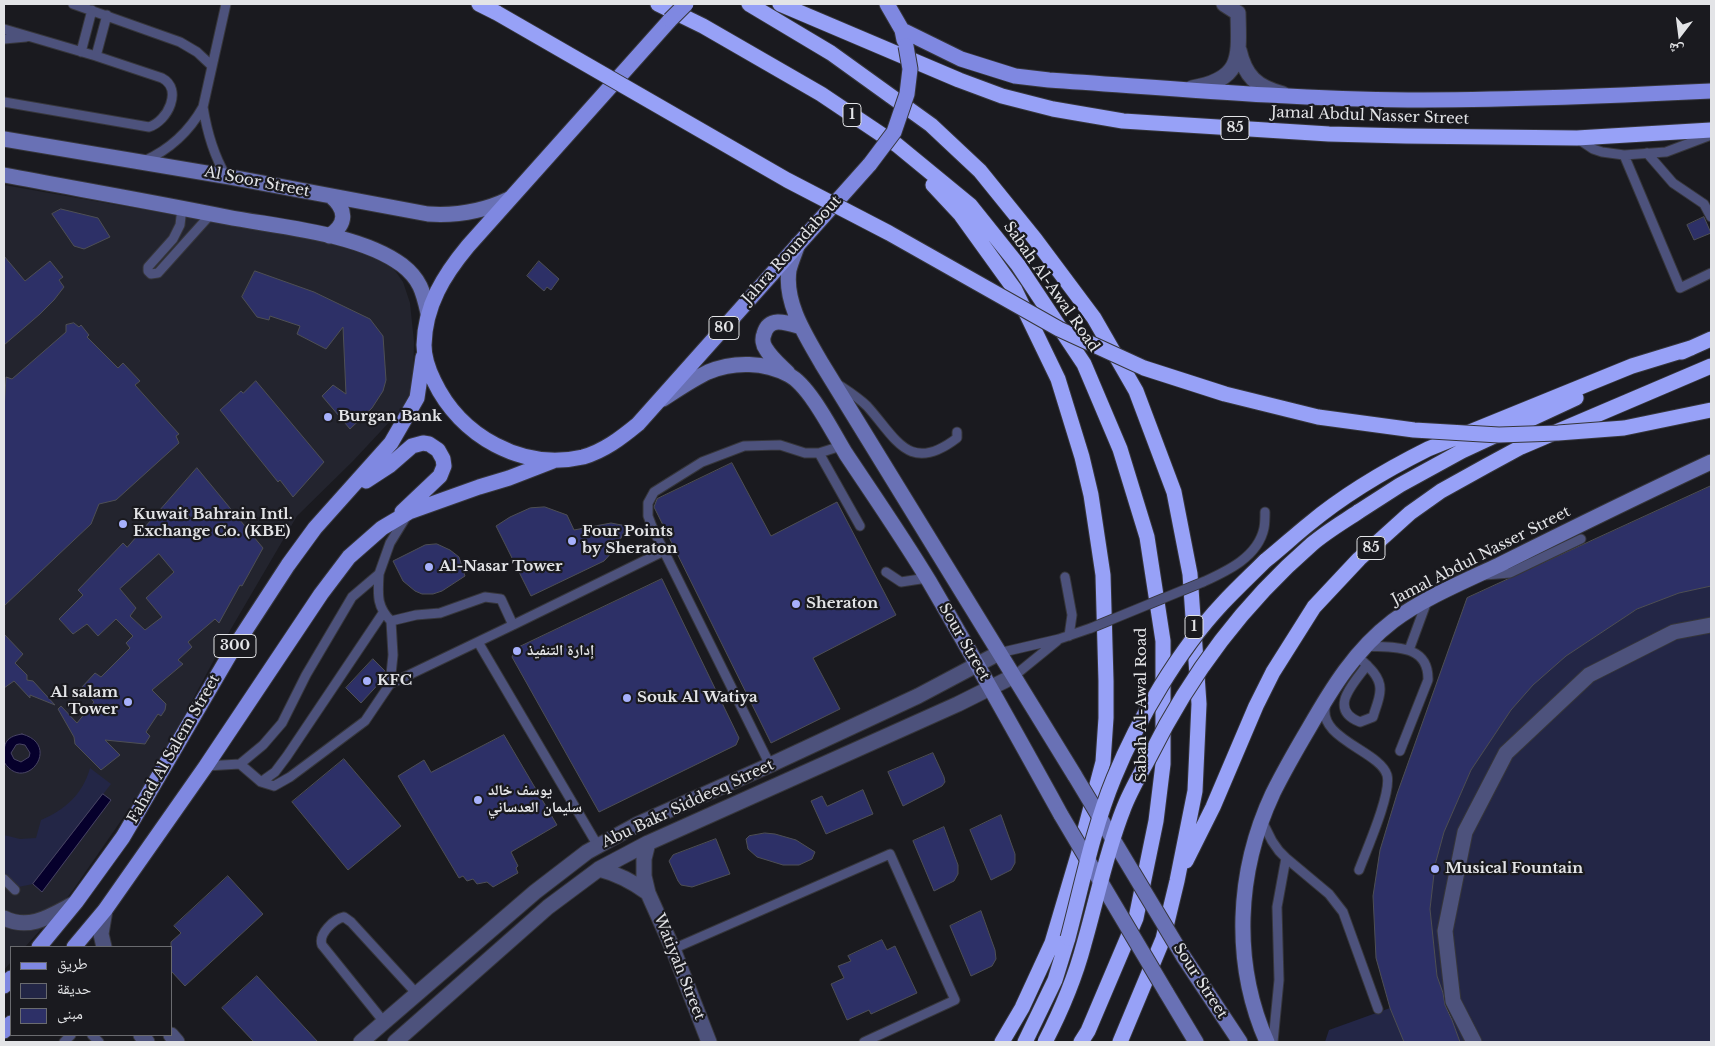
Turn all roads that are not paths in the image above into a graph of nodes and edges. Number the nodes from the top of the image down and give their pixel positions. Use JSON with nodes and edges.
{"nodes":[{"id":1,"x":72,"y":4,"type":"edge"},
{"id":2,"x":226,"y":4,"type":"edge"},
{"id":3,"x":479,"y":4,"type":"edge"},
{"id":4,"x":658,"y":4,"type":"edge"},
{"id":5,"x":686,"y":4,"type":"edge"},
{"id":6,"x":749,"y":4,"type":"edge"},
{"id":7,"x":780,"y":4,"type":"edge"},
{"id":8,"x":887,"y":4,"type":"edge"},
{"id":9,"x":1224,"y":4,"type":"edge"},
{"id":10,"x":1241,"y":8,"type":"edge"},
{"id":11,"x":92,"y":10,"type":"junction"},
{"id":12,"x":107,"y":15,"type":"junction"},
{"id":13,"x":4,"y":29,"type":"edge"},
{"id":14,"x":902,"y":30,"type":"junction"},
{"id":15,"x":28,"y":36,"type":"junction"},
{"id":16,"x":4,"y":39,"type":"edge"},
{"id":17,"x":1239,"y":48,"type":"junction"},
{"id":18,"x":81,"y":52,"type":"junction"},
{"id":19,"x":96,"y":56,"type":"junction"},
{"id":20,"x":212,"y":66,"type":"junction"},
{"id":21,"x":1188,"y":89,"type":"junction"},
{"id":22,"x":1711,"y":91,"type":"edge"},
{"id":23,"x":1289,"y":96,"type":"junction"},
{"id":24,"x":4,"y":102,"type":"edge"},
{"id":25,"x":203,"y":107,"type":"junction"},
{"id":26,"x":1711,"y":130,"type":"edge"},
{"id":27,"x":1711,"y":135,"type":"edge"},
{"id":28,"x":1577,"y":138,"type":"junction"},
{"id":29,"x":4,"y":139,"type":"edge"},
{"id":30,"x":897,"y":145,"type":"junction"},
{"id":31,"x":1647,"y":153,"type":"junction"},
{"id":32,"x":1624,"y":155,"type":"junction"},
{"id":33,"x":142,"y":162,"type":"junction"},
{"id":34,"x":4,"y":175,"type":"edge"},
{"id":35,"x":226,"y":176,"type":"junction"},
{"id":36,"x":331,"y":196,"type":"junction"},
{"id":37,"x":509,"y":199,"type":"junction"},
{"id":38,"x":182,"y":208,"type":"junction"},
{"id":39,"x":211,"y":214,"type":"junction"},
{"id":40,"x":1711,"y":217,"type":"edge"},
{"id":41,"x":329,"y":236,"type":"junction"},
{"id":42,"x":798,"y":244,"type":"junction"},
{"id":43,"x":1711,"y":273,"type":"edge"},
{"id":44,"x":428,"y":313,"type":"junction"},
{"id":45,"x":802,"y":327,"type":"junction"},
{"id":46,"x":1711,"y":339,"type":"edge"},
{"id":47,"x":424,"y":346,"type":"junction"},
{"id":48,"x":1691,"y":348,"type":"junction"},
{"id":49,"x":1711,"y":366,"type":"edge"},
{"id":50,"x":791,"y":376,"type":"junction"},
{"id":51,"x":831,"y":379,"type":"junction"},
{"id":52,"x":657,"y":402,"type":"junction"},
{"id":53,"x":1711,"y":410,"type":"edge"},
{"id":54,"x":957,"y":432,"type":"dead end"},
{"id":55,"x":841,"y":446,"type":"junction"},
{"id":56,"x":819,"y":453,"type":"junction"},
{"id":57,"x":557,"y":459,"type":"junction"},
{"id":58,"x":1711,"y":462,"type":"edge"},
{"id":59,"x":351,"y":489,"type":"junction"},
{"id":60,"x":409,"y":512,"type":"junction"},
{"id":61,"x":1265,"y":512,"type":"dead end"},
{"id":62,"x":393,"y":520,"type":"junction"},
{"id":63,"x":860,"y":526,"type":"dead end"},
{"id":64,"x":1581,"y":539,"type":"dead end"},
{"id":65,"x":664,"y":551,"type":"junction"},
{"id":66,"x":886,"y":572,"type":"dead end"},
{"id":67,"x":379,"y":574,"type":"junction"},
{"id":68,"x":1477,"y":576,"type":"junction"},
{"id":69,"x":1065,"y":577,"type":"dead end"},
{"id":70,"x":927,"y":578,"type":"junction"},
{"id":71,"x":1427,"y":601,"type":"junction"},
{"id":72,"x":383,"y":613,"type":"junction"},
{"id":73,"x":391,"y":621,"type":"junction"},
{"id":74,"x":513,"y":625,"type":"junction"},
{"id":75,"x":1711,"y":625,"type":"edge"},
{"id":76,"x":1069,"y":636,"type":"junction"},
{"id":77,"x":1059,"y":639,"type":"junction"},
{"id":78,"x":478,"y":642,"type":"junction"},
{"id":79,"x":1409,"y":650,"type":"junction"},
{"id":80,"x":999,"y":653,"type":"junction"},
{"id":81,"x":1363,"y":655,"type":"junction"},
{"id":82,"x":977,"y":664,"type":"junction"},
{"id":83,"x":1014,"y":676,"type":"junction"},
{"id":84,"x":390,"y":684,"type":"junction"},
{"id":85,"x":991,"y":689,"type":"junction"},
{"id":86,"x":1329,"y":696,"type":"junction"},
{"id":87,"x":1400,"y":751,"type":"dead end"},
{"id":88,"x":240,"y":764,"type":"junction"},
{"id":89,"x":770,"y":765,"type":"junction"},
{"id":90,"x":206,"y":766,"type":"junction"},
{"id":91,"x":261,"y":782,"type":"junction"},
{"id":92,"x":1262,"y":820,"type":"junction"},
{"id":93,"x":648,"y":843,"type":"junction"},
{"id":94,"x":598,"y":846,"type":"junction"},
{"id":95,"x":1286,"y":858,"type":"junction"},
{"id":96,"x":599,"y":870,"type":"junction"},
{"id":97,"x":1359,"y":870,"type":"dead end"},
{"id":98,"x":4,"y":879,"type":"edge"},
{"id":99,"x":1177,"y":881,"type":"junction"},
{"id":100,"x":15,"y":890,"type":"dead end"},
{"id":101,"x":648,"y":893,"type":"junction"},
{"id":102,"x":76,"y":902,"type":"junction"},
{"id":103,"x":104,"y":910,"type":"junction"},
{"id":104,"x":4,"y":918,"type":"edge"},
{"id":105,"x":40,"y":946,"type":"edge"},
{"id":106,"x":75,"y":946,"type":"edge"},
{"id":107,"x":104,"y":946,"type":"edge"},
{"id":108,"x":674,"y":949,"type":"junction"},
{"id":109,"x":417,"y":994,"type":"junction"},
{"id":110,"x":1378,"y":1009,"type":"dead end"},
{"id":111,"x":384,"y":1022,"type":"junction"},
{"id":112,"x":361,"y":1042,"type":"edge"},
{"id":113,"x":396,"y":1042,"type":"edge"},
{"id":114,"x":709,"y":1042,"type":"edge"},
{"id":115,"x":864,"y":1042,"type":"edge"},
{"id":116,"x":1002,"y":1042,"type":"edge"},
{"id":117,"x":1025,"y":1042,"type":"edge"},
{"id":118,"x":1045,"y":1042,"type":"edge"},
{"id":119,"x":1081,"y":1042,"type":"edge"},
{"id":120,"x":1120,"y":1042,"type":"edge"},
{"id":121,"x":1196,"y":1042,"type":"edge"},
{"id":122,"x":1240,"y":1042,"type":"edge"},
{"id":123,"x":1267,"y":1042,"type":"edge"},
{"id":124,"x":1273,"y":1042,"type":"edge"},
{"id":125,"x":1474,"y":1042,"type":"edge"}],
"edges":[{"from":1,"to":11,"type":"lane"},
{"from":2,"to":20,"type":"lane"},
{"from":3,"to":53,"type":"highway","bridge":true},
{"from":4,"to":30,"type":"highway","name":"Sabah Al-Awal Road","number":"1"},
{"from":5,"to":37,"type":"main road","name":"Jahra Roundabout","number":"80","bridge":true},
{"from":6,"to":99,"type":"highway","name":"Sabah Al-Awal Road","number":"1"},
{"from":7,"to":28,"type":"highway","name":"Jamal Abdul Nasser Street","number":"85"},
{"from":8,"to":14,"type":"main road","name":"Jahra Roundabout","number":"80"},
{"from":9,"to":10,"type":"street"},
{"from":10,"to":17,"type":"street"},
{"from":11,"to":12,"type":"lane"},
{"from":11,"to":18,"type":"lane"},
{"from":12,"to":19,"type":"lane"},
{"from":12,"to":20,"type":"lane"},
{"from":13,"to":15,"type":"lane"},
{"from":14,"to":21,"type":"main road","name":"Jamal Abdul Nasser Street"},
{"from":14,"to":42,"type":"main road","name":"Jahra Roundabout","number":"80","bridge":true},
{"from":15,"to":16,"type":"lane"},
{"from":15,"to":18,"type":"lane"},
{"from":17,"to":21,"type":"street"},
{"from":17,"to":23,"type":"street"},
{"from":18,"to":19,"type":"lane"},
{"from":19,"to":24,"type":"lane"},
{"from":20,"to":25,"type":"lane"},
{"from":21,"to":23,"type":"main road","name":"Jamal Abdul Nasser Street"},
{"from":22,"to":23,"type":"main road","name":"Jamal Abdul Nasser Street"},
{"from":25,"to":33,"type":"lane"},
{"from":25,"to":35,"type":"lane"},
{"from":26,"to":28,"type":"highway","name":"Jamal Abdul Nasser Street","number":"85"},
{"from":27,"to":31,"type":"lane"},
{"from":28,"to":32,"type":"lane"},
{"from":29,"to":33,"type":"main road","name":"Al Soor Street"},
{"from":30,"to":116,"type":"highway"},
{"from":30,"to":119,"type":"highway","name":"Sabah Al-Awal Road","number":"1"},
{"from":31,"to":32,"type":"lane"},
{"from":31,"to":40,"type":"lane"},
{"from":32,"to":43,"type":"lane"},
{"from":33,"to":35,"type":"main road","name":"Al Soor Street"},
{"from":34,"to":38,"type":"main road"},
{"from":35,"to":36,"type":"main road","name":"Al Soor Street"},
{"from":36,"to":37,"type":"main road","name":"Al Soor Street"},
{"from":36,"to":41,"type":"main road"},
{"from":37,"to":44,"type":"main road","name":"Jahra Roundabout","number":"80"},
{"from":38,"to":39,"type":"main road"},
{"from":38,"to":39,"type":"lane"},
{"from":39,"to":41,"type":"main road"},
{"from":41,"to":44,"type":"main road"},
{"from":42,"to":45,"type":"main road","name":"Sour Street"},
{"from":42,"to":52,"type":"main road","name":"Jahra Roundabout","number":"80"},
{"from":44,"to":47,"type":"main road","name":"Jahra Roundabout","number":"80"},
{"from":45,"to":50,"type":"main road"},
{"from":45,"to":51,"type":"main road","name":"Sour Street"},
{"from":46,"to":48,"type":"highway"},
{"from":47,"to":57,"type":"main road","name":"Jahra Roundabout","number":"80"},
{"from":47,"to":59,"type":"main road","name":"Fahad Al Salem Street","number":"300"},
{"from":48,"to":117,"type":"highway","bridge":true},
{"from":48,"to":118,"type":"highway","bridge":true},
{"from":49,"to":99,"type":"highway","number":"85"},
{"from":50,"to":52,"type":"main road","name":"Sour Street"},
{"from":50,"to":55,"type":"main road","name":"Sour Street"},
{"from":51,"to":54,"type":"lane"},
{"from":51,"to":80,"type":"main road","name":"Sour Street"},
{"from":52,"to":57,"type":"main road","name":"Jahra Roundabout","number":"80"},
{"from":55,"to":56,"type":"lane"},
{"from":55,"to":70,"type":"main road","name":"Sour Street"},
{"from":56,"to":63,"type":"lane"},
{"from":56,"to":65,"type":"lane"},
{"from":57,"to":60,"type":"main road","name":"Fahad Al Salem Street","number":"300"},
{"from":58,"to":68,"type":"main road","name":"Jamal Abdul Nasser Street"},
{"from":59,"to":62,"type":"main road"},
{"from":59,"to":102,"type":"main road","name":"Fahad Al Salem Street","number":"300"},
{"from":60,"to":62,"type":"main road","name":"Fahad Al Salem Street","number":"300"},
{"from":60,"to":67,"type":"lane"},
{"from":61,"to":76,"type":"lane","name":"Abu Bakr Siddeeq Street","bridge":true},
{"from":62,"to":90,"type":"main road","name":"Fahad Al Salem Street","number":"300"},
{"from":64,"to":68,"type":"lane"},
{"from":65,"to":74,"type":"lane"},
{"from":65,"to":89,"type":"lane"},
{"from":66,"to":70,"type":"lane"},
{"from":67,"to":72,"type":"lane"},
{"from":67,"to":88,"type":"lane"},
{"from":68,"to":71,"type":"main road","name":"Jamal Abdul Nasser Street"},
{"from":69,"to":76,"type":"lane"},
{"from":70,"to":82,"type":"main road","name":"Sour Street"},
{"from":71,"to":79,"type":"lane"},
{"from":71,"to":81,"type":"main road","name":"Jamal Abdul Nasser Street"},
{"from":72,"to":73,"type":"lane"},
{"from":72,"to":91,"type":"lane"},
{"from":73,"to":74,"type":"lane"},
{"from":73,"to":84,"type":"lane"},
{"from":74,"to":78,"type":"lane"},
{"from":75,"to":125,"type":"street"},
{"from":76,"to":77,"type":"lane","name":"Abu Bakr Siddeeq Street"},
{"from":77,"to":80,"type":"lane","name":"Abu Bakr Siddeeq Street"},
{"from":77,"to":83,"type":"lane","name":"Abu Bakr Siddeeq Street"},
{"from":78,"to":84,"type":"lane"},
{"from":78,"to":94,"type":"lane"},
{"from":79,"to":81,"type":"lane"},
{"from":79,"to":87,"type":"lane"},
{"from":80,"to":82,"type":"street","name":"Abu Bakr Siddeeq Street"},
{"from":80,"to":83,"type":"main road","name":"Sour Street"},
{"from":81,"to":81,"type":"lane"},
{"from":81,"to":86,"type":"main road","name":"Jamal Abdul Nasser Street"},
{"from":82,"to":85,"type":"main road","name":"Sour Street"},
{"from":82,"to":89,"type":"street","name":"Abu Bakr Siddeeq Street"},
{"from":83,"to":85,"type":"street","name":"Abu Bakr Siddeeq Street"},
{"from":83,"to":122,"type":"main road","name":"Sour Street","bridge":true},
{"from":84,"to":91,"type":"lane"},
{"from":85,"to":93,"type":"street","name":"Abu Bakr Siddeeq Street"},
{"from":85,"to":121,"type":"main road","name":"Sour Street","bridge":true},
{"from":86,"to":92,"type":"main road","name":"Jamal Abdul Nasser Street"},
{"from":86,"to":97,"type":"lane"},
{"from":88,"to":90,"type":"lane"},
{"from":88,"to":91,"type":"lane"},
{"from":89,"to":94,"type":"street","name":"Abu Bakr Siddeeq Street"},
{"from":90,"to":103,"type":"main road","name":"Fahad Al Salem Street","number":"300"},
{"from":92,"to":95,"type":"lane"},
{"from":92,"to":123,"type":"main road","name":"Jamal Abdul Nasser Street"},
{"from":93,"to":96,"type":"street","name":"Abu Bakr Siddeeq Street"},
{"from":93,"to":101,"type":"street","name":"Watiyah Street"},
{"from":94,"to":109,"type":"street","name":"Abu Bakr Siddeeq Street"},
{"from":95,"to":110,"type":"lane"},
{"from":95,"to":124,"type":"lane"},
{"from":96,"to":101,"type":"street"},
{"from":96,"to":113,"type":"street","name":"Abu Bakr Siddeeq Street"},
{"from":98,"to":100,"type":"lane"},
{"from":99,"to":120,"type":"highway","name":"Sabah Al-Awal Road","number":"1"},
{"from":101,"to":108,"type":"street","name":"Watiyah Street"},
{"from":102,"to":104,"type":"street"},
{"from":102,"to":105,"type":"main road","name":"Fahad Al Salem Street","number":"300"},
{"from":103,"to":106,"type":"main road","name":"Fahad Al Salem Street","number":"300"},
{"from":103,"to":107,"type":"street"},
{"from":108,"to":114,"type":"street","name":"Watiyah Street"},
{"from":108,"to":115,"type":"lane"},
{"from":109,"to":111,"type":"street","name":"Abu Bakr Siddeeq Street"},
{"from":109,"to":111,"type":"lane"},
{"from":111,"to":112,"type":"street","name":"Abu Bakr Siddeeq Street"}]}
